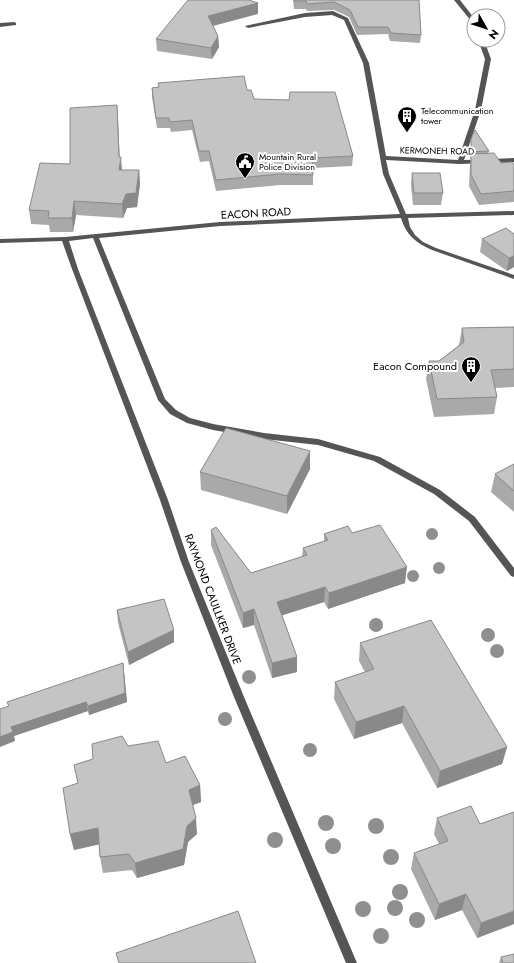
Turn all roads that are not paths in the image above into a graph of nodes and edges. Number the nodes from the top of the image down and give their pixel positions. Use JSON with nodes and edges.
{"nodes":[{"id":1,"x":457,"y":0,"type":"edge"},
{"id":2,"x":466,"y":11,"type":"edge"},
{"id":3,"x":14,"y":24,"type":"dead end"},
{"id":4,"x":0,"y":25,"type":"edge"},
{"id":5,"x":248,"y":26,"type":"dead end"},
{"id":6,"x":484,"y":48,"type":"edge"},
{"id":7,"x":383,"y":158,"type":"junction"},
{"id":8,"x":514,"y":160,"type":"edge"},
{"id":9,"x":460,"y":162,"type":"junction"},
{"id":10,"x":514,"y":214,"type":"edge"},
{"id":11,"x":404,"y":216,"type":"junction"},
{"id":12,"x":95,"y":236,"type":"junction"},
{"id":13,"x":65,"y":239,"type":"junction"},
{"id":14,"x":0,"y":241,"type":"edge"},
{"id":15,"x":514,"y":277,"type":"edge"},
{"id":16,"x":514,"y":574,"type":"edge"},
{"id":17,"x":352,"y":963,"type":"edge"}],
"edges":[{"from":1,"to":2,"type":"street"},
{"from":3,"to":4,"type":"street"},
{"from":5,"to":7,"type":"street"},
{"from":6,"to":9,"type":"street"},
{"from":7,"to":9,"type":"street","name":"KERMONEH ROAD"},
{"from":7,"to":11,"type":"street"},
{"from":8,"to":9,"type":"street","name":"KERMONEH ROAD"},
{"from":10,"to":11,"type":"street","name":"EACON ROAD"},
{"from":11,"to":12,"type":"street","name":"EACON ROAD"},
{"from":11,"to":15,"type":"street"},
{"from":12,"to":13,"type":"street","name":"EACON ROAD"},
{"from":12,"to":16,"type":"street"},
{"from":13,"to":14,"type":"street","name":"EACON ROAD"},
{"from":13,"to":17,"type":"street","name":"RAYMOND CAULLKER DRIVE"}]}
